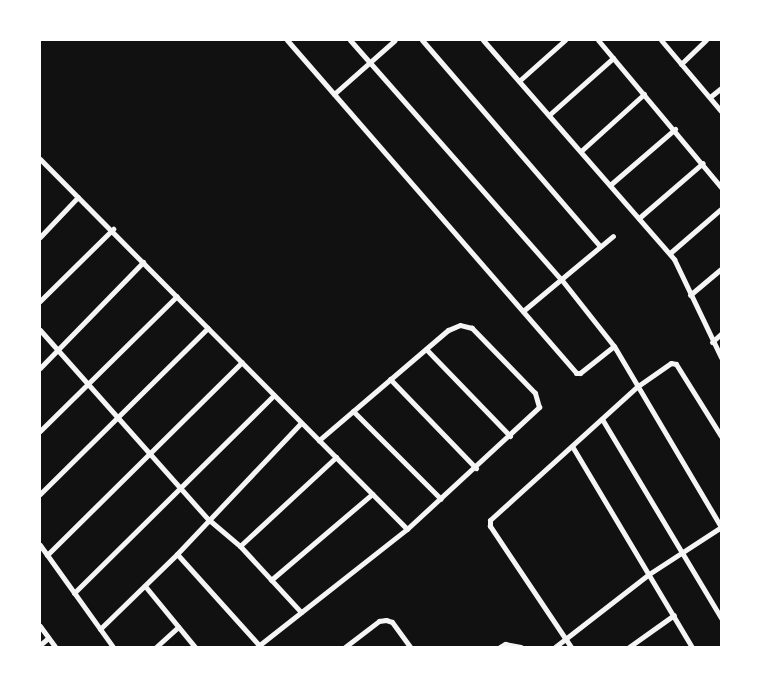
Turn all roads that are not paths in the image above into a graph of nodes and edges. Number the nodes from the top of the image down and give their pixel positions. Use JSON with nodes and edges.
{"nodes":[{"id":1,"x":287,"y":40,"type":"edge"},
{"id":2,"x":350,"y":40,"type":"edge"},
{"id":3,"x":395,"y":40,"type":"edge"},
{"id":4,"x":422,"y":40,"type":"edge"},
{"id":5,"x":565,"y":40,"type":"edge"},
{"id":6,"x":598,"y":40,"type":"edge"},
{"id":7,"x":661,"y":40,"type":"edge"},
{"id":8,"x":706,"y":40,"type":"edge"},
{"id":9,"x":487,"y":41,"type":"edge"},
{"id":10,"x":613,"y":58,"type":"junction"},
{"id":11,"x":370,"y":63,"type":"junction"},
{"id":12,"x":681,"y":64,"type":"junction"},
{"id":13,"x":519,"y":81,"type":"junction"},
{"id":14,"x":721,"y":88,"type":"edge"},
{"id":15,"x":334,"y":94,"type":"junction"},
{"id":16,"x":644,"y":94,"type":"junction"},
{"id":17,"x":710,"y":97,"type":"junction"},
{"id":18,"x":721,"y":111,"type":"edge"},
{"id":19,"x":549,"y":115,"type":"junction"},
{"id":20,"x":675,"y":129,"type":"junction"},
{"id":21,"x":581,"y":151,"type":"junction"},
{"id":22,"x":40,"y":159,"type":"edge"},
{"id":23,"x":703,"y":163,"type":"junction"},
{"id":24,"x":45,"y":164,"type":"junction"},
{"id":25,"x":40,"y":169,"type":"edge"},
{"id":26,"x":610,"y":186,"type":"junction"},
{"id":27,"x":721,"y":187,"type":"edge"},
{"id":28,"x":78,"y":198,"type":"junction"},
{"id":29,"x":721,"y":209,"type":"edge"},
{"id":30,"x":639,"y":218,"type":"junction"},
{"id":31,"x":113,"y":229,"type":"junction"},
{"id":32,"x":40,"y":236,"type":"edge"},
{"id":33,"x":612,"y":236,"type":"dead end"},
{"id":34,"x":600,"y":246,"type":"junction"},
{"id":35,"x":670,"y":253,"type":"junction"},
{"id":36,"x":142,"y":262,"type":"junction"},
{"id":37,"x":721,"y":269,"type":"edge"},
{"id":38,"x":561,"y":279,"type":"junction"},
{"id":39,"x":690,"y":295,"type":"junction"},
{"id":40,"x":176,"y":296,"type":"junction"},
{"id":41,"x":40,"y":301,"type":"edge"},
{"id":42,"x":523,"y":311,"type":"junction"},
{"id":43,"x":208,"y":328,"type":"junction"},
{"id":44,"x":40,"y":330,"type":"edge"},
{"id":45,"x":721,"y":334,"type":"edge"},
{"id":46,"x":712,"y":342,"type":"junction"},
{"id":47,"x":614,"y":346,"type":"junction"},
{"id":48,"x":426,"y":349,"type":"junction"},
{"id":49,"x":58,"y":350,"type":"junction"},
{"id":50,"x":721,"y":357,"type":"edge"},
{"id":51,"x":242,"y":362,"type":"junction"},
{"id":52,"x":40,"y":368,"type":"edge"},
{"id":53,"x":390,"y":379,"type":"junction"},
{"id":54,"x":88,"y":385,"type":"junction"},
{"id":55,"x":638,"y":386,"type":"junction"},
{"id":56,"x":274,"y":395,"type":"junction"},
{"id":57,"x":353,"y":411,"type":"junction"},
{"id":58,"x":116,"y":419,"type":"junction"},
{"id":59,"x":602,"y":419,"type":"junction"},
{"id":60,"x":301,"y":423,"type":"junction"},
{"id":61,"x":40,"y":431,"type":"edge"},
{"id":62,"x":510,"y":436,"type":"junction"},
{"id":63,"x":721,"y":436,"type":"edge"},
{"id":64,"x":319,"y":440,"type":"junction"},
{"id":65,"x":572,"y":446,"type":"junction"},
{"id":66,"x":149,"y":453,"type":"junction"},
{"id":67,"x":336,"y":457,"type":"junction"},
{"id":68,"x":476,"y":468,"type":"junction"},
{"id":69,"x":182,"y":488,"type":"junction"},
{"id":70,"x":40,"y":494,"type":"edge"},
{"id":71,"x":372,"y":494,"type":"junction"},
{"id":72,"x":440,"y":499,"type":"junction"},
{"id":73,"x":208,"y":519,"type":"junction"},
{"id":74,"x":721,"y":527,"type":"edge"},
{"id":75,"x":408,"y":529,"type":"junction"},
{"id":76,"x":40,"y":545,"type":"edge"},
{"id":77,"x":240,"y":546,"type":"junction"},
{"id":78,"x":681,"y":552,"type":"junction"},
{"id":79,"x":177,"y":554,"type":"junction"},
{"id":80,"x":47,"y":556,"type":"junction"},
{"id":81,"x":649,"y":574,"type":"junction"},
{"id":82,"x":271,"y":580,"type":"junction"},
{"id":83,"x":145,"y":586,"type":"junction"},
{"id":84,"x":74,"y":593,"type":"junction"},
{"id":85,"x":301,"y":612,"type":"junction"},
{"id":86,"x":674,"y":616,"type":"junction"},
{"id":87,"x":721,"y":618,"type":"edge"},
{"id":88,"x":40,"y":626,"type":"edge"},
{"id":89,"x":178,"y":627,"type":"junction"},
{"id":90,"x":100,"y":629,"type":"junction"},
{"id":91,"x":48,"y":638,"type":"junction"},
{"id":92,"x":566,"y":640,"type":"junction"},
{"id":93,"x":40,"y":645,"type":"edge"},
{"id":94,"x":258,"y":646,"type":"edge"},
{"id":95,"x":55,"y":647,"type":"edge"},
{"id":96,"x":113,"y":647,"type":"edge"},
{"id":97,"x":156,"y":647,"type":"edge"},
{"id":98,"x":195,"y":647,"type":"edge"},
{"id":99,"x":345,"y":647,"type":"edge"},
{"id":100,"x":410,"y":647,"type":"edge"},
{"id":101,"x":500,"y":647,"type":"edge"},
{"id":102,"x":521,"y":647,"type":"edge"},
{"id":103,"x":556,"y":647,"type":"edge"},
{"id":104,"x":571,"y":647,"type":"edge"},
{"id":105,"x":629,"y":647,"type":"edge"},
{"id":106,"x":692,"y":647,"type":"edge"}],
"edges":[{"from":1,"to":15,"type":"street"},
{"from":2,"to":11,"type":"street"},
{"from":3,"to":11,"type":"street"},
{"from":4,"to":34,"type":"street"},
{"from":5,"to":13,"type":"street"},
{"from":6,"to":10,"type":"street"},
{"from":7,"to":12,"type":"street"},
{"from":8,"to":12,"type":"street"},
{"from":9,"to":13,"type":"street"},
{"from":10,"to":16,"type":"street"},
{"from":10,"to":19,"type":"street"},
{"from":11,"to":15,"type":"street"},
{"from":11,"to":38,"type":"street"},
{"from":12,"to":17,"type":"street"},
{"from":13,"to":19,"type":"street"},
{"from":14,"to":17,"type":"street"},
{"from":15,"to":42,"type":"street"},
{"from":16,"to":20,"type":"street"},
{"from":16,"to":21,"type":"street"},
{"from":17,"to":18,"type":"street"},
{"from":19,"to":21,"type":"street"},
{"from":20,"to":23,"type":"street"},
{"from":20,"to":26,"type":"street"},
{"from":21,"to":26,"type":"street"},
{"from":22,"to":24,"type":"street"},
{"from":23,"to":27,"type":"street"},
{"from":23,"to":30,"type":"street"},
{"from":24,"to":25,"type":"street"},
{"from":24,"to":28,"type":"street"},
{"from":26,"to":30,"type":"street"},
{"from":28,"to":31,"type":"street"},
{"from":28,"to":32,"type":"street"},
{"from":29,"to":35,"type":"street"},
{"from":30,"to":35,"type":"street"},
{"from":31,"to":36,"type":"street"},
{"from":31,"to":41,"type":"street"},
{"from":33,"to":34,"type":"street"},
{"from":34,"to":38,"type":"street"},
{"from":35,"to":39,"type":"street"},
{"from":36,"to":40,"type":"street"},
{"from":36,"to":49,"type":"street"},
{"from":37,"to":39,"type":"street"},
{"from":38,"to":42,"type":"street"},
{"from":38,"to":47,"type":"street"},
{"from":39,"to":46,"type":"street"},
{"from":40,"to":43,"type":"street"},
{"from":40,"to":54,"type":"street"},
{"from":42,"to":47,"type":"street"},
{"from":43,"to":51,"type":"street"},
{"from":43,"to":58,"type":"street"},
{"from":44,"to":49,"type":"street"},
{"from":45,"to":46,"type":"street"},
{"from":46,"to":50,"type":"street"},
{"from":47,"to":55,"type":"street"},
{"from":48,"to":53,"type":"street"},
{"from":48,"to":62,"type":"street"},
{"from":48,"to":62,"type":"street"},
{"from":49,"to":52,"type":"street"},
{"from":49,"to":54,"type":"street"},
{"from":51,"to":56,"type":"street"},
{"from":51,"to":66,"type":"street"},
{"from":53,"to":57,"type":"street"},
{"from":53,"to":68,"type":"street"},
{"from":54,"to":58,"type":"street"},
{"from":54,"to":61,"type":"street"},
{"from":55,"to":59,"type":"street"},
{"from":55,"to":63,"type":"street"},
{"from":55,"to":74,"type":"street"},
{"from":56,"to":60,"type":"street"},
{"from":56,"to":69,"type":"street"},
{"from":57,"to":64,"type":"street"},
{"from":57,"to":72,"type":"street"},
{"from":58,"to":66,"type":"street"},
{"from":58,"to":70,"type":"street"},
{"from":59,"to":65,"type":"street"},
{"from":59,"to":78,"type":"street"},
{"from":60,"to":64,"type":"street"},
{"from":60,"to":73,"type":"street"},
{"from":62,"to":68,"type":"street"},
{"from":64,"to":67,"type":"street"},
{"from":65,"to":81,"type":"street"},
{"from":65,"to":92,"type":"street"},
{"from":66,"to":69,"type":"street"},
{"from":66,"to":80,"type":"street"},
{"from":67,"to":71,"type":"street"},
{"from":67,"to":77,"type":"street"},
{"from":68,"to":72,"type":"street"},
{"from":69,"to":73,"type":"street"},
{"from":69,"to":84,"type":"street"},
{"from":71,"to":75,"type":"street"},
{"from":71,"to":82,"type":"street"},
{"from":72,"to":75,"type":"street"},
{"from":73,"to":77,"type":"street"},
{"from":73,"to":79,"type":"street"},
{"from":74,"to":78,"type":"street"},
{"from":75,"to":85,"type":"street"},
{"from":76,"to":80,"type":"street"},
{"from":77,"to":82,"type":"street"},
{"from":78,"to":81,"type":"street"},
{"from":78,"to":87,"type":"street"},
{"from":79,"to":83,"type":"street"},
{"from":79,"to":94,"type":"street"},
{"from":80,"to":84,"type":"street"},
{"from":81,"to":86,"type":"street"},
{"from":81,"to":92,"type":"street"},
{"from":82,"to":85,"type":"street"},
{"from":83,"to":89,"type":"street"},
{"from":83,"to":90,"type":"street"},
{"from":84,"to":90,"type":"street"},
{"from":85,"to":94,"type":"street"},
{"from":86,"to":105,"type":"street"},
{"from":86,"to":106,"type":"street"},
{"from":88,"to":91,"type":"street"},
{"from":89,"to":97,"type":"street"},
{"from":89,"to":98,"type":"street"},
{"from":90,"to":96,"type":"street"},
{"from":91,"to":93,"type":"street"},
{"from":91,"to":95,"type":"street"},
{"from":92,"to":103,"type":"street"},
{"from":92,"to":104,"type":"street"},
{"from":99,"to":100,"type":"street"},
{"from":101,"to":102,"type":"street"}]}
